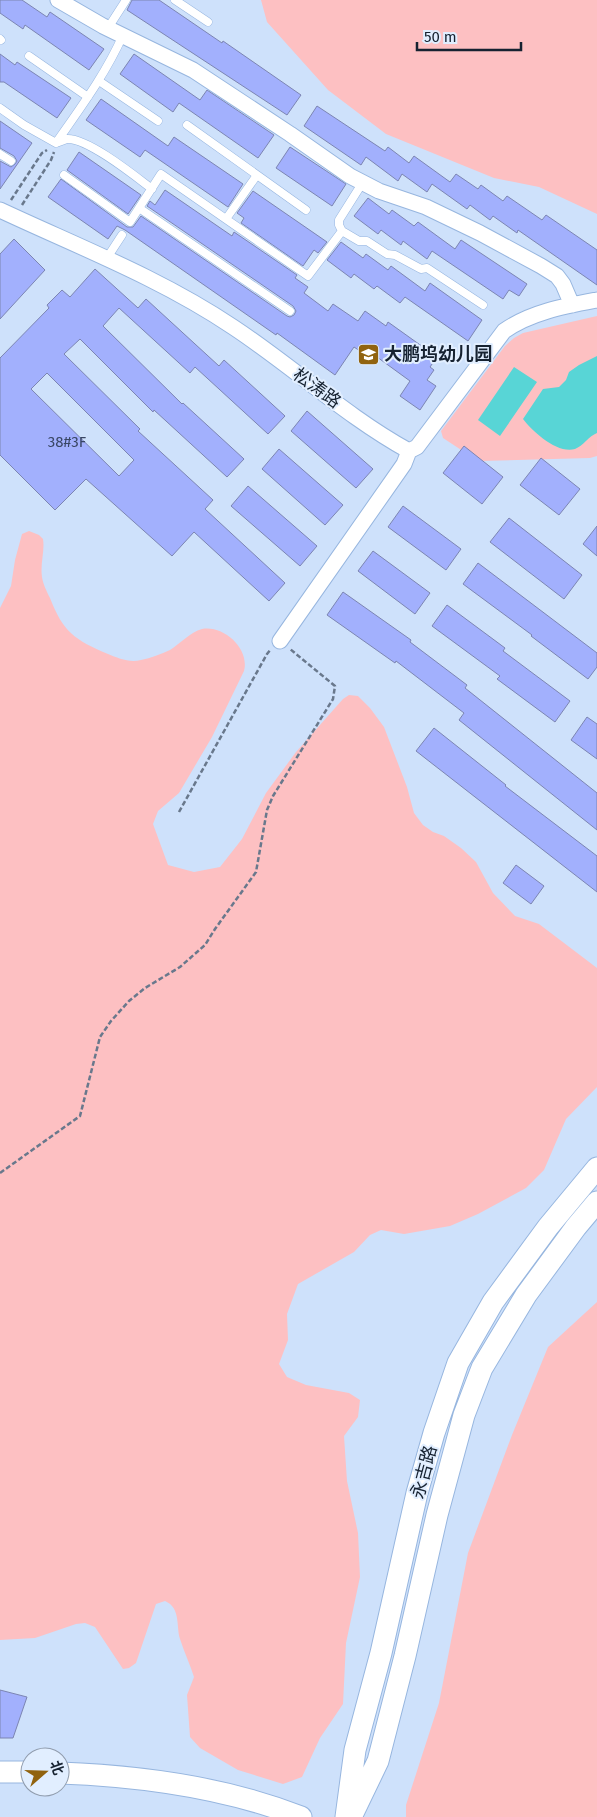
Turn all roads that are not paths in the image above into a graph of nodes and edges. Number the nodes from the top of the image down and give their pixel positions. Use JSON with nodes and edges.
{"nodes":[{"id":1,"x":58,"y":0,"type":"edge"},
{"id":2,"x":126,"y":0,"type":"edge"},
{"id":3,"x":175,"y":0,"type":"edge"},
{"id":4,"x":208,"y":22,"type":"dead end"},
{"id":5,"x":108,"y":28,"type":"junction"},
{"id":6,"x":123,"y":35,"type":"junction"},
{"id":7,"x":28,"y":56,"type":"dead end"},
{"id":8,"x":99,"y":81,"type":"junction"},
{"id":9,"x":88,"y":97,"type":"junction"},
{"id":10,"x":0,"y":108,"type":"edge"},
{"id":11,"x":158,"y":121,"type":"dead end"},
{"id":12,"x":187,"y":125,"type":"dead end"},
{"id":13,"x":56,"y":143,"type":"junction"},
{"id":14,"x":0,"y":154,"type":"edge"},
{"id":15,"x":11,"y":161,"type":"dead end"},
{"id":16,"x":64,"y":175,"type":"dead end"},
{"id":17,"x":257,"y":175,"type":"junction"},
{"id":18,"x":363,"y":182,"type":"junction"},
{"id":19,"x":152,"y":189,"type":"junction"},
{"id":20,"x":140,"y":208,"type":"junction"},
{"id":21,"x":306,"y":210,"type":"dead end"},
{"id":22,"x":6,"y":212,"type":"edge"},
{"id":23,"x":226,"y":219,"type":"junction"},
{"id":24,"x":342,"y":231,"type":"junction"},
{"id":25,"x":122,"y":234,"type":"dead end"},
{"id":26,"x":106,"y":258,"type":"junction"},
{"id":27,"x":597,"y":300,"type":"edge"},
{"id":28,"x":483,"y":305,"type":"dead end"},
{"id":29,"x":572,"y":305,"type":"junction"},
{"id":30,"x":290,"y":311,"type":"dead end"},
{"id":31,"x":409,"y":451,"type":"junction"},
{"id":32,"x":280,"y":641,"type":"road end"},
{"id":33,"x":597,"y":1168,"type":"edge"},
{"id":34,"x":597,"y":1202,"type":"edge"},
{"id":35,"x":0,"y":1772,"type":"edge"},
{"id":36,"x":20,"y":1772,"type":"edge"},
{"id":37,"x":70,"y":1774,"type":"edge"},
{"id":38,"x":301,"y":1817,"type":"edge"},
{"id":39,"x":346,"y":1817,"type":"edge"},
{"id":40,"x":351,"y":1817,"type":"edge"}],
"edges":[{"from":1,"to":5,"type":"street"},
{"from":2,"to":5,"type":"lane"},
{"from":3,"to":4,"type":"lane"},
{"from":5,"to":6,"type":"street"},
{"from":6,"to":8,"type":"lane"},
{"from":6,"to":18,"type":"street"},
{"from":7,"to":9,"type":"lane"},
{"from":8,"to":9,"type":"lane"},
{"from":8,"to":11,"type":"lane"},
{"from":9,"to":13,"type":"lane"},
{"from":10,"to":13,"type":"lane"},
{"from":12,"to":17,"type":"lane"},
{"from":13,"to":19,"type":"lane"},
{"from":14,"to":15,"type":"lane"},
{"from":16,"to":20,"type":"lane"},
{"from":17,"to":21,"type":"lane"},
{"from":17,"to":23,"type":"lane"},
{"from":18,"to":24,"type":"lane"},
{"from":18,"to":29,"type":"street"},
{"from":19,"to":20,"type":"lane"},
{"from":19,"to":23,"type":"lane"},
{"from":20,"to":30,"type":"lane"},
{"from":22,"to":26,"type":"street","name":"松涛路"},
{"from":23,"to":24,"type":"lane"},
{"from":24,"to":28,"type":"lane"},
{"from":25,"to":26,"type":"lane"},
{"from":26,"to":31,"type":"street","name":"松涛路"},
{"from":27,"to":29,"type":"street"},
{"from":29,"to":31,"type":"street"},
{"from":31,"to":32,"type":"street"},
{"from":33,"to":39,"type":"main road","name":"永吉路"},
{"from":34,"to":40,"type":"main road","name":"永吉路"},
{"from":35,"to":36,"type":"main road"},
{"from":37,"to":38,"type":"main road"}]}
